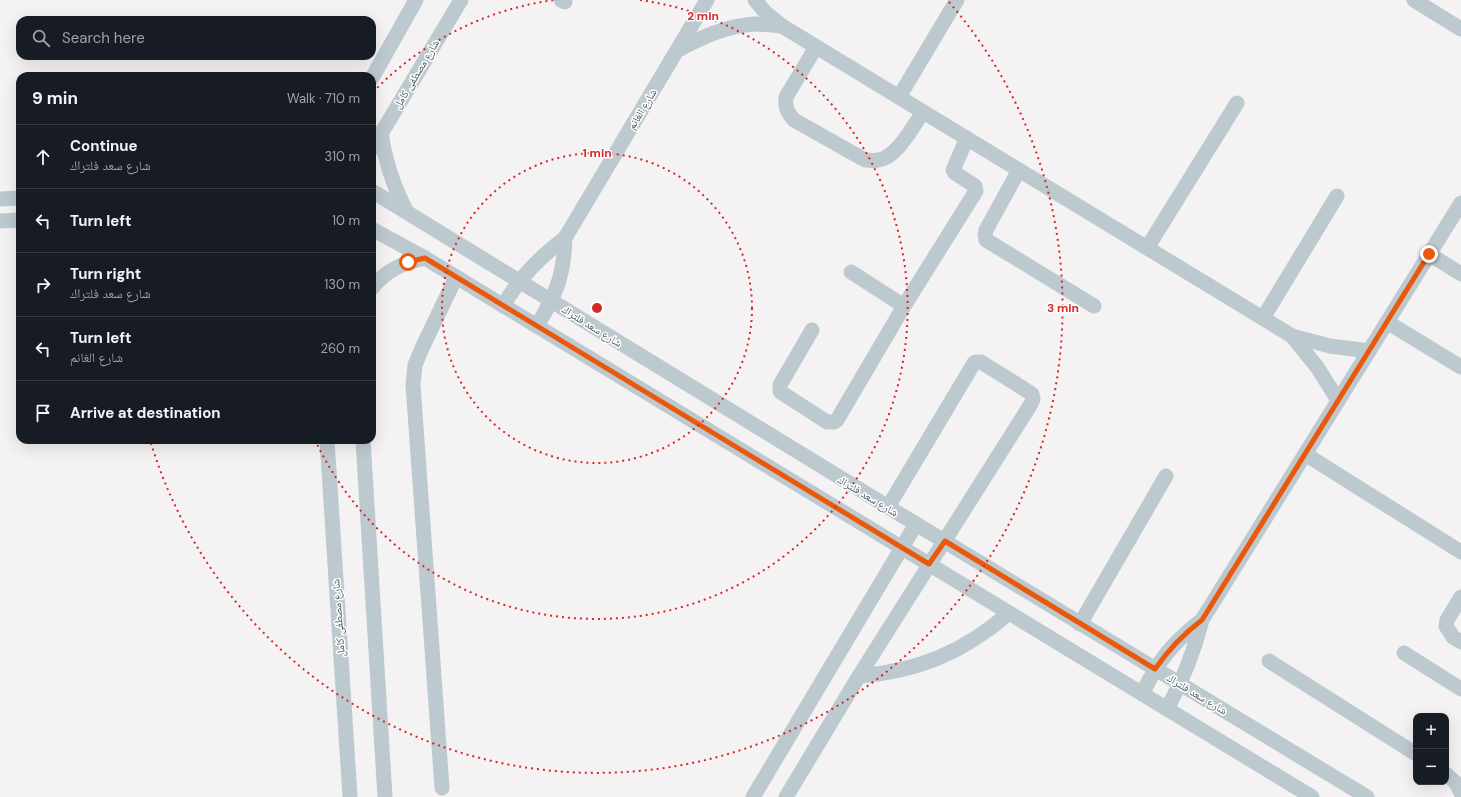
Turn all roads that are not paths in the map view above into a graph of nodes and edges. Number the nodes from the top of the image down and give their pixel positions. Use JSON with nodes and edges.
{"nodes":[{"id":1,"x":416,"y":0,"type":"edge"},
{"id":2,"x":461,"y":0,"type":"edge"},
{"id":3,"x":707,"y":0,"type":"edge"},
{"id":4,"x":755,"y":0,"type":"edge"},
{"id":5,"x":957,"y":0,"type":"edge"},
{"id":6,"x":1414,"y":0,"type":"edge"},
{"id":7,"x":782,"y":26,"type":"junction"},
{"id":8,"x":1461,"y":28,"type":"edge"},
{"id":9,"x":816,"y":47,"type":"junction"},
{"id":10,"x":677,"y":51,"type":"junction"},
{"id":11,"x":375,"y":72,"type":"edge"},
{"id":12,"x":899,"y":97,"type":"junction"},
{"id":13,"x":1237,"y":103,"type":"dead end"},
{"id":14,"x":923,"y":112,"type":"junction"},
{"id":15,"x":381,"y":132,"type":"junction"},
{"id":16,"x":967,"y":138,"type":"junction"},
{"id":17,"x":376,"y":141,"type":"edge"},
{"id":18,"x":1019,"y":170,"type":"junction"},
{"id":19,"x":376,"y":193,"type":"edge"},
{"id":20,"x":1337,"y":196,"type":"dead end"},
{"id":21,"x":16,"y":198,"type":"edge"},
{"id":22,"x":0,"y":199,"type":"edge"},
{"id":23,"x":1461,"y":203,"type":"edge"},
{"id":24,"x":407,"y":212,"type":"junction"},
{"id":25,"x":16,"y":220,"type":"edge"},
{"id":26,"x":0,"y":222,"type":"edge"},
{"id":27,"x":376,"y":231,"type":"edge"},
{"id":28,"x":565,"y":238,"type":"junction"},
{"id":29,"x":1147,"y":248,"type":"junction"},
{"id":30,"x":1429,"y":254,"type":"junction"},
{"id":31,"x":425,"y":258,"type":"junction"},
{"id":32,"x":851,"y":272,"type":"dead end"},
{"id":33,"x":1461,"y":274,"type":"edge"},
{"id":34,"x":456,"y":277,"type":"junction"},
{"id":35,"x":519,"y":281,"type":"junction"},
{"id":36,"x":376,"y":283,"type":"edge"},
{"id":37,"x":552,"y":301,"type":"junction"},
{"id":38,"x":503,"y":306,"type":"junction"},
{"id":39,"x":904,"y":306,"type":"junction"},
{"id":40,"x":1094,"y":306,"type":"dead end"},
{"id":41,"x":1263,"y":318,"type":"junction"},
{"id":42,"x":1387,"y":322,"type":"junction"},
{"id":43,"x":537,"y":326,"type":"junction"},
{"id":44,"x":812,"y":330,"type":"dead end"},
{"id":45,"x":1292,"y":336,"type":"junction"},
{"id":46,"x":1369,"y":351,"type":"junction"},
{"id":47,"x":1461,"y":367,"type":"edge"},
{"id":48,"x":1338,"y":400,"type":"junction"},
{"id":49,"x":327,"y":444,"type":"edge"},
{"id":50,"x":363,"y":444,"type":"edge"},
{"id":51,"x":1305,"y":454,"type":"junction"},
{"id":52,"x":1166,"y":476,"type":"dead end"},
{"id":53,"x":888,"y":507,"type":"junction"},
{"id":54,"x":916,"y":524,"type":"junction"},
{"id":55,"x":945,"y":541,"type":"junction"},
{"id":56,"x":901,"y":548,"type":"junction"},
{"id":57,"x":1461,"y":552,"type":"edge"},
{"id":58,"x":929,"y":564,"type":"junction"},
{"id":59,"x":1461,"y":596,"type":"edge"},
{"id":60,"x":1009,"y":613,"type":"junction"},
{"id":61,"x":1202,"y":620,"type":"junction"},
{"id":62,"x":1080,"y":624,"type":"junction"},
{"id":63,"x":1461,"y":642,"type":"edge"},
{"id":64,"x":1404,"y":653,"type":"dead end"},
{"id":65,"x":1269,"y":661,"type":"dead end"},
{"id":66,"x":1155,"y":669,"type":"junction"},
{"id":67,"x":859,"y":676,"type":"junction"},
{"id":68,"x":1180,"y":685,"type":"junction"},
{"id":69,"x":1461,"y":688,"type":"edge"},
{"id":70,"x":1142,"y":694,"type":"junction"},
{"id":71,"x":1167,"y":709,"type":"junction"},
{"id":72,"x":1413,"y":752,"type":"edge"},
{"id":73,"x":1449,"y":777,"type":"edge"},
{"id":74,"x":442,"y":788,"type":"dead end"},
{"id":75,"x":1461,"y":793,"type":"edge"},
{"id":76,"x":350,"y":797,"type":"edge"},
{"id":77,"x":385,"y":797,"type":"edge"},
{"id":78,"x":753,"y":797,"type":"edge"},
{"id":79,"x":786,"y":797,"type":"edge"},
{"id":80,"x":1312,"y":797,"type":"edge"},
{"id":81,"x":1366,"y":797,"type":"edge"}],
"edges":[{"from":1,"to":11,"type":"street"},
{"from":2,"to":15,"type":"street","name":"شارع مصطفى كامل"},
{"from":3,"to":10,"type":"street","name":"شارع الغانم"},
{"from":4,"to":7,"type":"street"},
{"from":5,"to":12,"type":"street"},
{"from":6,"to":8,"type":"street"},
{"from":7,"to":9,"type":"street"},
{"from":7,"to":10,"type":"street"},
{"from":9,"to":12,"type":"street"},
{"from":9,"to":14,"type":"street"},
{"from":10,"to":28,"type":"street","name":"شارع الغانم"},
{"from":12,"to":14,"type":"street"},
{"from":13,"to":29,"type":"street"},
{"from":14,"to":16,"type":"street"},
{"from":15,"to":17,"type":"street","name":"شارع مصطفى كامل"},
{"from":15,"to":24,"type":"street"},
{"from":16,"to":18,"type":"street"},
{"from":16,"to":39,"type":"street"},
{"from":18,"to":29,"type":"street"},
{"from":18,"to":40,"type":"street"},
{"from":19,"to":24,"type":"street","name":"شارع سعد فلتراك"},
{"from":20,"to":41,"type":"street"},
{"from":21,"to":22,"type":"street"},
{"from":23,"to":30,"type":"street"},
{"from":24,"to":35,"type":"street","name":"شارع سعد فلتراك"},
{"from":25,"to":26,"type":"street"},
{"from":27,"to":31,"type":"street"},
{"from":28,"to":35,"type":"street","name":"شارع الغانم"},
{"from":28,"to":37,"type":"street","name":"شارع الغانم"},
{"from":29,"to":41,"type":"street"},
{"from":30,"to":33,"type":"street"},
{"from":30,"to":42,"type":"street"},
{"from":31,"to":34,"type":"street"},
{"from":31,"to":36,"type":"street"},
{"from":32,"to":39,"type":"street"},
{"from":34,"to":38,"type":"street"},
{"from":34,"to":74,"type":"street"},
{"from":35,"to":37,"type":"street","name":"شارع سعد فلتراك"},
{"from":35,"to":38,"type":"street","name":"شارع الغانم"},
{"from":37,"to":43,"type":"street","name":"شارع الغانم"},
{"from":37,"to":53,"type":"street","name":"شارع سعد فلتراك"},
{"from":38,"to":43,"type":"street"},
{"from":39,"to":44,"type":"street"},
{"from":41,"to":45,"type":"street"},
{"from":42,"to":46,"type":"street"},
{"from":42,"to":47,"type":"street"},
{"from":43,"to":56,"type":"street"},
{"from":45,"to":46,"type":"street"},
{"from":45,"to":48,"type":"street"},
{"from":46,"to":48,"type":"street"},
{"from":48,"to":51,"type":"street"},
{"from":49,"to":76,"type":"street","name":"شارع مصطفى كامل"},
{"from":50,"to":77,"type":"street"},
{"from":51,"to":57,"type":"street"},
{"from":51,"to":61,"type":"street"},
{"from":52,"to":62,"type":"street"},
{"from":53,"to":54,"type":"street","name":"شارع سعد فلتراك"},
{"from":53,"to":55,"type":"street"},
{"from":54,"to":55,"type":"street","name":"شارع سعد فلتراك"},
{"from":54,"to":56,"type":"street"},
{"from":55,"to":58,"type":"street"},
{"from":55,"to":62,"type":"street","name":"شارع سعد فلتراك"},
{"from":56,"to":58,"type":"street"},
{"from":56,"to":78,"type":"street"},
{"from":58,"to":60,"type":"street"},
{"from":58,"to":67,"type":"street"},
{"from":59,"to":63,"type":"street"},
{"from":60,"to":67,"type":"street"},
{"from":60,"to":70,"type":"street"},
{"from":61,"to":66,"type":"street"},
{"from":61,"to":68,"type":"street"},
{"from":62,"to":66,"type":"street","name":"شارع سعد فلتراك"},
{"from":64,"to":69,"type":"street"},
{"from":65,"to":72,"type":"street"},
{"from":66,"to":68,"type":"street","name":"شارع سعد فلتراك"},
{"from":66,"to":70,"type":"street"},
{"from":67,"to":79,"type":"street"},
{"from":68,"to":71,"type":"street"},
{"from":68,"to":81,"type":"street","name":"شارع سعد فلتراك"},
{"from":70,"to":71,"type":"street"},
{"from":71,"to":80,"type":"street"},
{"from":73,"to":75,"type":"street"}]}
